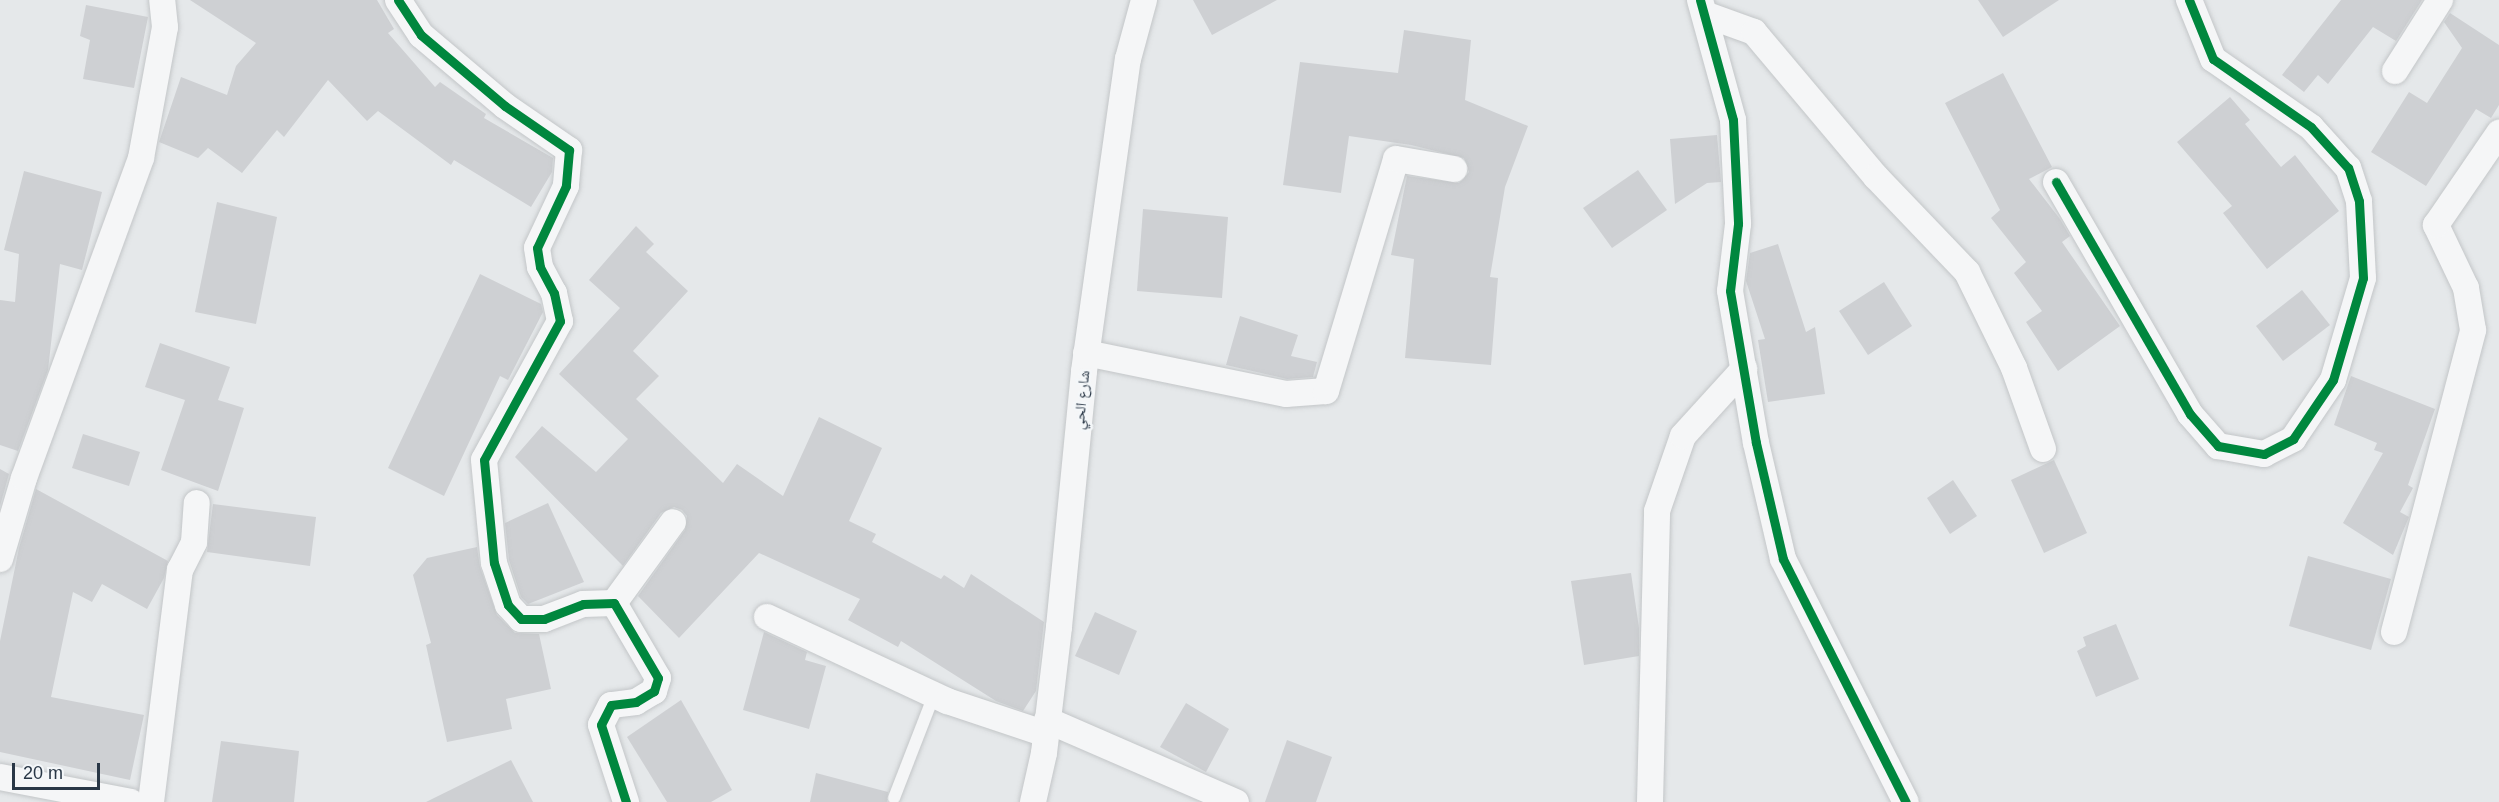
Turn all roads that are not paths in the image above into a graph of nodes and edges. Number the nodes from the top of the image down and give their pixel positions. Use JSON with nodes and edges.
{"nodes":[{"id":1,"x":162,"y":0,"type":"edge"},
{"id":2,"x":398,"y":0,"type":"edge"},
{"id":3,"x":1144,"y":0,"type":"edge"},
{"id":4,"x":2188,"y":0,"type":"edge"},
{"id":5,"x":2440,"y":0,"type":"edge"},
{"id":6,"x":1704,"y":8,"type":"edge"},
{"id":7,"x":2395,"y":72,"type":"dead end"},
{"id":8,"x":2499,"y":133,"type":"edge"},
{"id":9,"x":1454,"y":169,"type":"dead end"},
{"id":10,"x":2056,"y":182,"type":"dead end"},
{"id":11,"x":1086,"y":353,"type":"junction"},
{"id":12,"x":1743,"y":369,"type":"junction"},
{"id":13,"x":2043,"y":449,"type":"dead end"},
{"id":14,"x":197,"y":503,"type":"dead end"},
{"id":15,"x":673,"y":522,"type":"dead end"},
{"id":16,"x":0,"y":559,"type":"edge"},
{"id":17,"x":614,"y":603,"type":"junction"},
{"id":18,"x":767,"y":617,"type":"dead end"},
{"id":19,"x":2394,"y":632,"type":"dead end"},
{"id":20,"x":934,"y":695,"type":"junction"},
{"id":21,"x":1047,"y":727,"type":"junction"},
{"id":22,"x":0,"y":777,"type":"edge"},
{"id":23,"x":894,"y":798,"type":"dead end"},
{"id":24,"x":131,"y":802,"type":"edge"},
{"id":25,"x":151,"y":802,"type":"edge"},
{"id":26,"x":626,"y":802,"type":"edge"},
{"id":27,"x":1033,"y":802,"type":"edge"},
{"id":28,"x":1236,"y":802,"type":"edge"},
{"id":29,"x":1650,"y":802,"type":"edge"},
{"id":30,"x":1906,"y":802,"type":"edge"}],
"edges":[{"from":1,"to":16,"type":"street"},
{"from":2,"to":17,"type":"street"},
{"from":3,"to":11,"type":"street","name":"شارع الحي"},
{"from":4,"to":10,"type":"street"},
{"from":5,"to":7,"type":"street"},
{"from":6,"to":12,"type":"street"},
{"from":6,"to":13,"type":"street"},
{"from":8,"to":19,"type":"street"},
{"from":9,"to":11,"type":"street"},
{"from":11,"to":21,"type":"street","name":"شارع الحي"},
{"from":12,"to":29,"type":"street"},
{"from":12,"to":30,"type":"street"},
{"from":14,"to":25,"type":"street"},
{"from":15,"to":17,"type":"street"},
{"from":17,"to":26,"type":"street"},
{"from":18,"to":20,"type":"street"},
{"from":20,"to":21,"type":"street"},
{"from":20,"to":23,"type":"lane"},
{"from":21,"to":27,"type":"street","name":"شارع الحي"},
{"from":21,"to":28,"type":"street"},
{"from":22,"to":24,"type":"street"}]}
